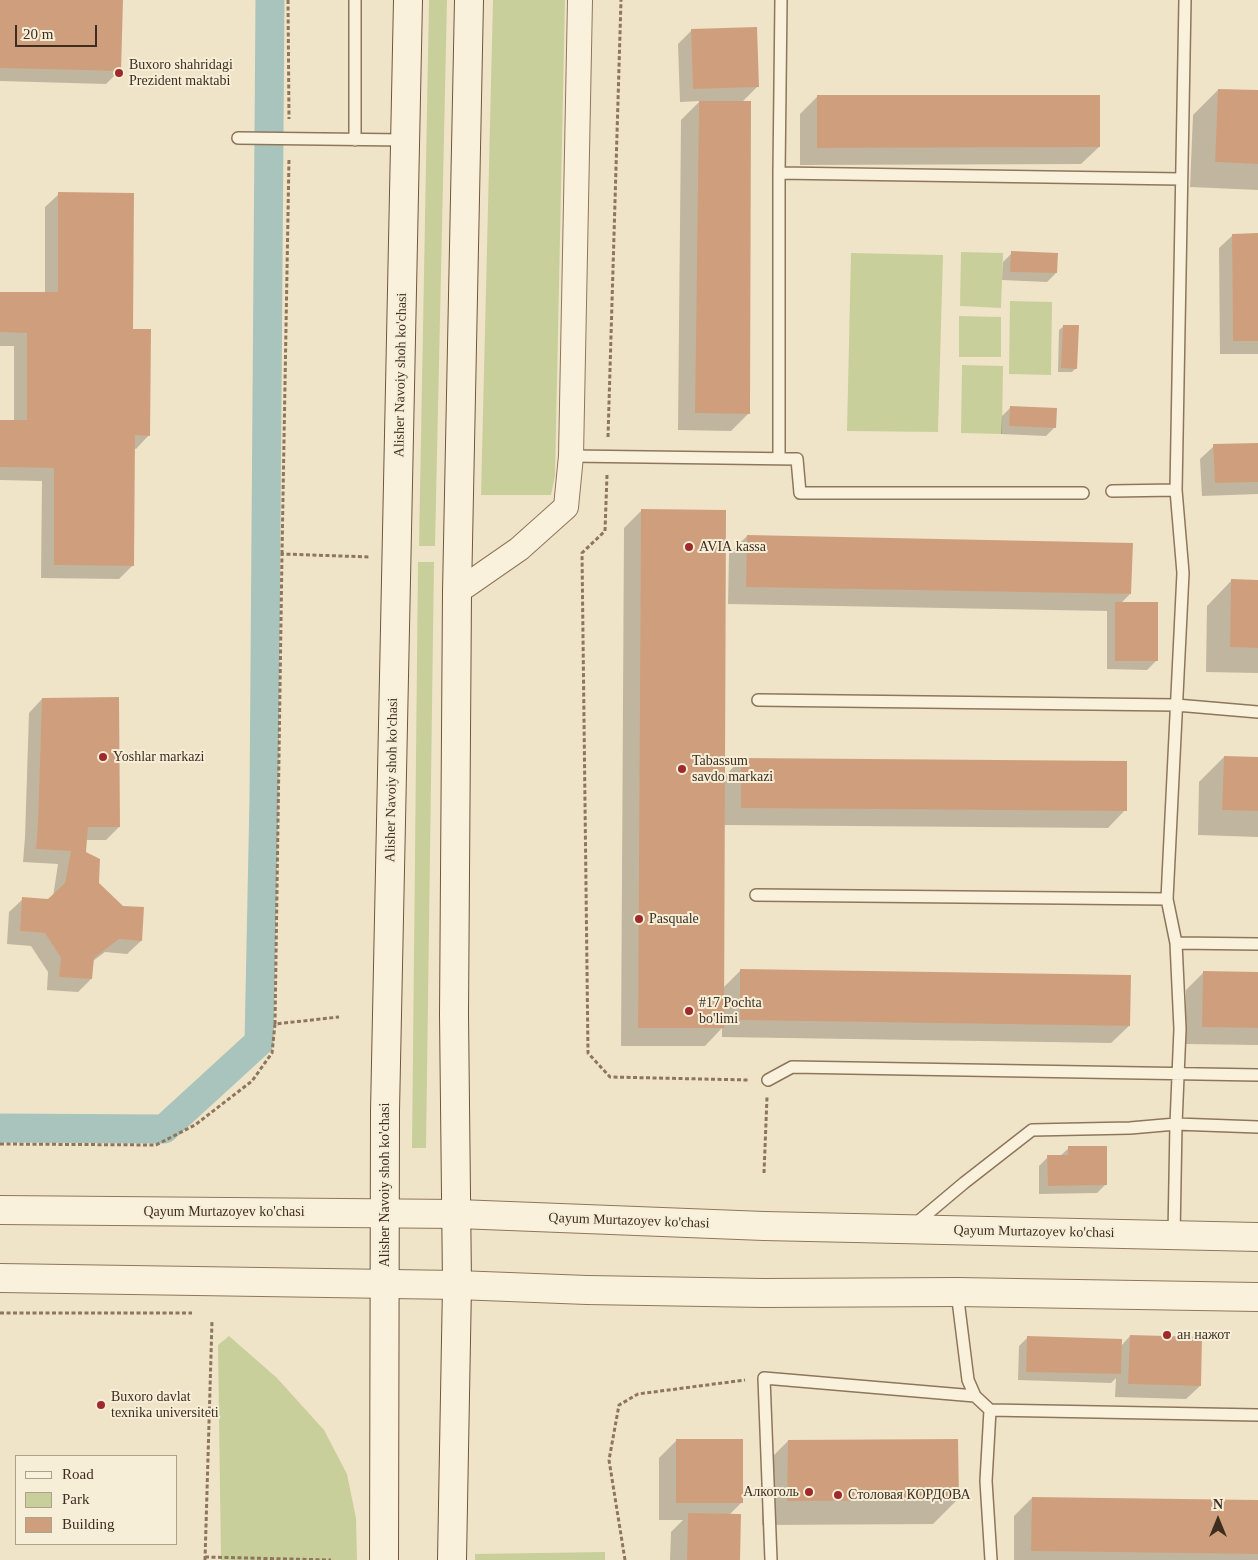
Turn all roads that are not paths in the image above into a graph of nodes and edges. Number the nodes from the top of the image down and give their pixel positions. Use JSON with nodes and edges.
{"nodes":[{"id":1,"x":355,"y":0,"type":"edge"},
{"id":2,"x":408,"y":0,"type":"edge"},
{"id":3,"x":469,"y":0,"type":"edge"},
{"id":4,"x":580,"y":0,"type":"edge"},
{"id":5,"x":781,"y":0,"type":"edge"},
{"id":6,"x":1185,"y":0,"type":"edge"},
{"id":7,"x":238,"y":138,"type":"dead end"},
{"id":8,"x":355,"y":140,"type":"junction"},
{"id":9,"x":405,"y":140,"type":"junction"},
{"id":10,"x":779,"y":173,"type":"junction"},
{"id":11,"x":1181,"y":179,"type":"junction"},
{"id":12,"x":571,"y":456,"type":"junction"},
{"id":13,"x":779,"y":458,"type":"junction"},
{"id":14,"x":1176,"y":490,"type":"junction"},
{"id":15,"x":1112,"y":491,"type":"dead end"},
{"id":16,"x":1084,"y":493,"type":"dead end"},
{"id":17,"x":457,"y":592,"type":"junction"},
{"id":18,"x":758,"y":700,"type":"dead end"},
{"id":19,"x":1176,"y":705,"type":"junction"},
{"id":20,"x":1258,"y":712,"type":"edge"},
{"id":21,"x":756,"y":895,"type":"dead end"},
{"id":22,"x":1167,"y":899,"type":"junction"},
{"id":23,"x":1176,"y":943,"type":"junction"},
{"id":24,"x":1258,"y":944,"type":"edge"},
{"id":25,"x":1178,"y":1072,"type":"junction"},
{"id":26,"x":1258,"y":1075,"type":"edge"},
{"id":27,"x":768,"y":1080,"type":"road end"},
{"id":28,"x":1176,"y":1124,"type":"junction"},
{"id":29,"x":1258,"y":1127,"type":"edge"},
{"id":30,"x":0,"y":1210,"type":"edge"},
{"id":31,"x":384,"y":1213,"type":"junction"},
{"id":32,"x":458,"y":1214,"type":"junction"},
{"id":33,"x":908,"y":1230,"type":"junction"},
{"id":34,"x":1174,"y":1235,"type":"junction"},
{"id":35,"x":1258,"y":1237,"type":"edge"},
{"id":36,"x":0,"y":1278,"type":"edge"},
{"id":37,"x":384,"y":1284,"type":"junction"},
{"id":38,"x":457,"y":1285,"type":"junction"},
{"id":39,"x":957,"y":1292,"type":"junction"},
{"id":40,"x":1258,"y":1298,"type":"edge"},
{"id":41,"x":975,"y":1396,"type":"junction"},
{"id":42,"x":990,"y":1410,"type":"junction"},
{"id":43,"x":1258,"y":1415,"type":"edge"},
{"id":44,"x":384,"y":1560,"type":"edge"},
{"id":45,"x":452,"y":1560,"type":"edge"},
{"id":46,"x":771,"y":1560,"type":"edge"},
{"id":47,"x":992,"y":1560,"type":"edge"}],
"edges":[{"from":1,"to":8,"type":"lane"},
{"from":2,"to":9,"type":"main road","name":"Alisher Navoiy shoh ko'chasi"},
{"from":3,"to":17,"type":"main road"},
{"from":4,"to":12,"type":"street"},
{"from":5,"to":10,"type":"lane"},
{"from":6,"to":11,"type":"lane"},
{"from":7,"to":8,"type":"lane"},
{"from":8,"to":9,"type":"lane"},
{"from":9,"to":31,"type":"main road","name":"Alisher Navoiy shoh ko'chasi"},
{"from":10,"to":11,"type":"lane"},
{"from":10,"to":13,"type":"lane"},
{"from":11,"to":14,"type":"lane"},
{"from":12,"to":13,"type":"lane"},
{"from":12,"to":17,"type":"street"},
{"from":13,"to":16,"type":"lane"},
{"from":14,"to":15,"type":"lane"},
{"from":14,"to":19,"type":"lane"},
{"from":17,"to":32,"type":"main road"},
{"from":18,"to":19,"type":"lane"},
{"from":19,"to":20,"type":"lane"},
{"from":19,"to":22,"type":"lane"},
{"from":21,"to":22,"type":"lane"},
{"from":22,"to":23,"type":"lane"},
{"from":23,"to":24,"type":"lane"},
{"from":23,"to":25,"type":"lane"},
{"from":25,"to":26,"type":"lane"},
{"from":25,"to":27,"type":"lane"},
{"from":25,"to":28,"type":"lane"},
{"from":28,"to":29,"type":"lane"},
{"from":28,"to":33,"type":"lane"},
{"from":28,"to":34,"type":"lane"},
{"from":30,"to":31,"type":"main road","name":"Qayum Murtazoyev ko'chasi"},
{"from":31,"to":32,"type":"main road","name":"Qayum Murtazoyev ko'chasi"},
{"from":31,"to":37,"type":"main road","name":"Alisher Navoiy shoh ko'chasi"},
{"from":32,"to":33,"type":"main road","name":"Qayum Murtazoyev ko'chasi"},
{"from":32,"to":38,"type":"main road"},
{"from":33,"to":34,"type":"main road","name":"Qayum Murtazoyev ko'chasi"},
{"from":34,"to":35,"type":"main road","name":"Qayum Murtazoyev ko'chasi"},
{"from":36,"to":37,"type":"main road"},
{"from":37,"to":38,"type":"main road"},
{"from":37,"to":44,"type":"main road","name":"Alisher Navoiy shoh ko'chasi"},
{"from":38,"to":39,"type":"main road"},
{"from":38,"to":45,"type":"main road"},
{"from":39,"to":40,"type":"main road"},
{"from":39,"to":41,"type":"lane"},
{"from":41,"to":42,"type":"lane"},
{"from":41,"to":46,"type":"lane"},
{"from":42,"to":43,"type":"lane"},
{"from":42,"to":47,"type":"lane"}]}
